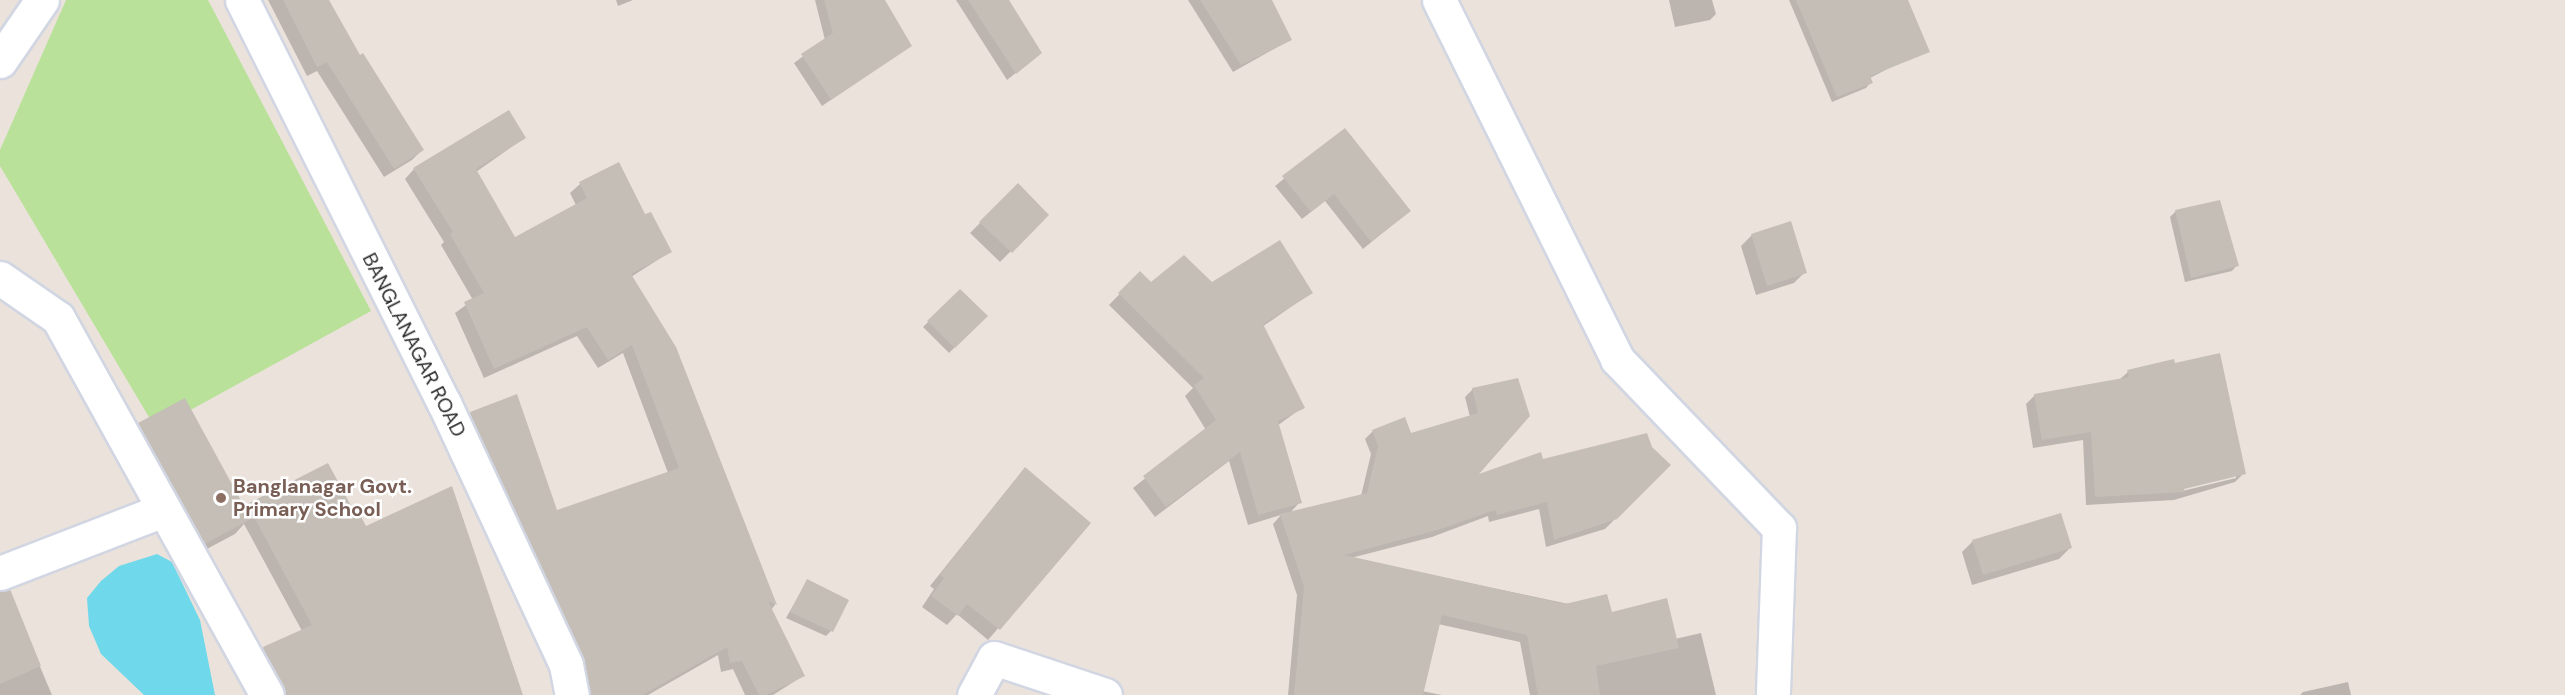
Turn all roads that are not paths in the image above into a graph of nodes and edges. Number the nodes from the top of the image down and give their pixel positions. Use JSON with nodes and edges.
{"nodes":[{"id":1,"x":42,"y":0,"type":"edge"},
{"id":2,"x":242,"y":0,"type":"edge"},
{"id":3,"x":1439,"y":0,"type":"edge"},
{"id":4,"x":0,"y":61,"type":"edge"},
{"id":5,"x":0,"y":278,"type":"edge"},
{"id":6,"x":163,"y":510,"type":"junction"},
{"id":7,"x":0,"y":573,"type":"edge"},
{"id":8,"x":267,"y":695,"type":"edge"},
{"id":9,"x":572,"y":695,"type":"edge"},
{"id":10,"x":975,"y":695,"type":"edge"},
{"id":11,"x":1105,"y":695,"type":"edge"},
{"id":12,"x":1773,"y":695,"type":"edge"}],
"edges":[{"from":1,"to":4,"type":"street"},
{"from":2,"to":9,"type":"street","name":"BANGLANAGAR ROAD"},
{"from":3,"to":12,"type":"street"},
{"from":5,"to":6,"type":"street"},
{"from":6,"to":7,"type":"street"},
{"from":6,"to":8,"type":"street"},
{"from":10,"to":11,"type":"street"}]}
